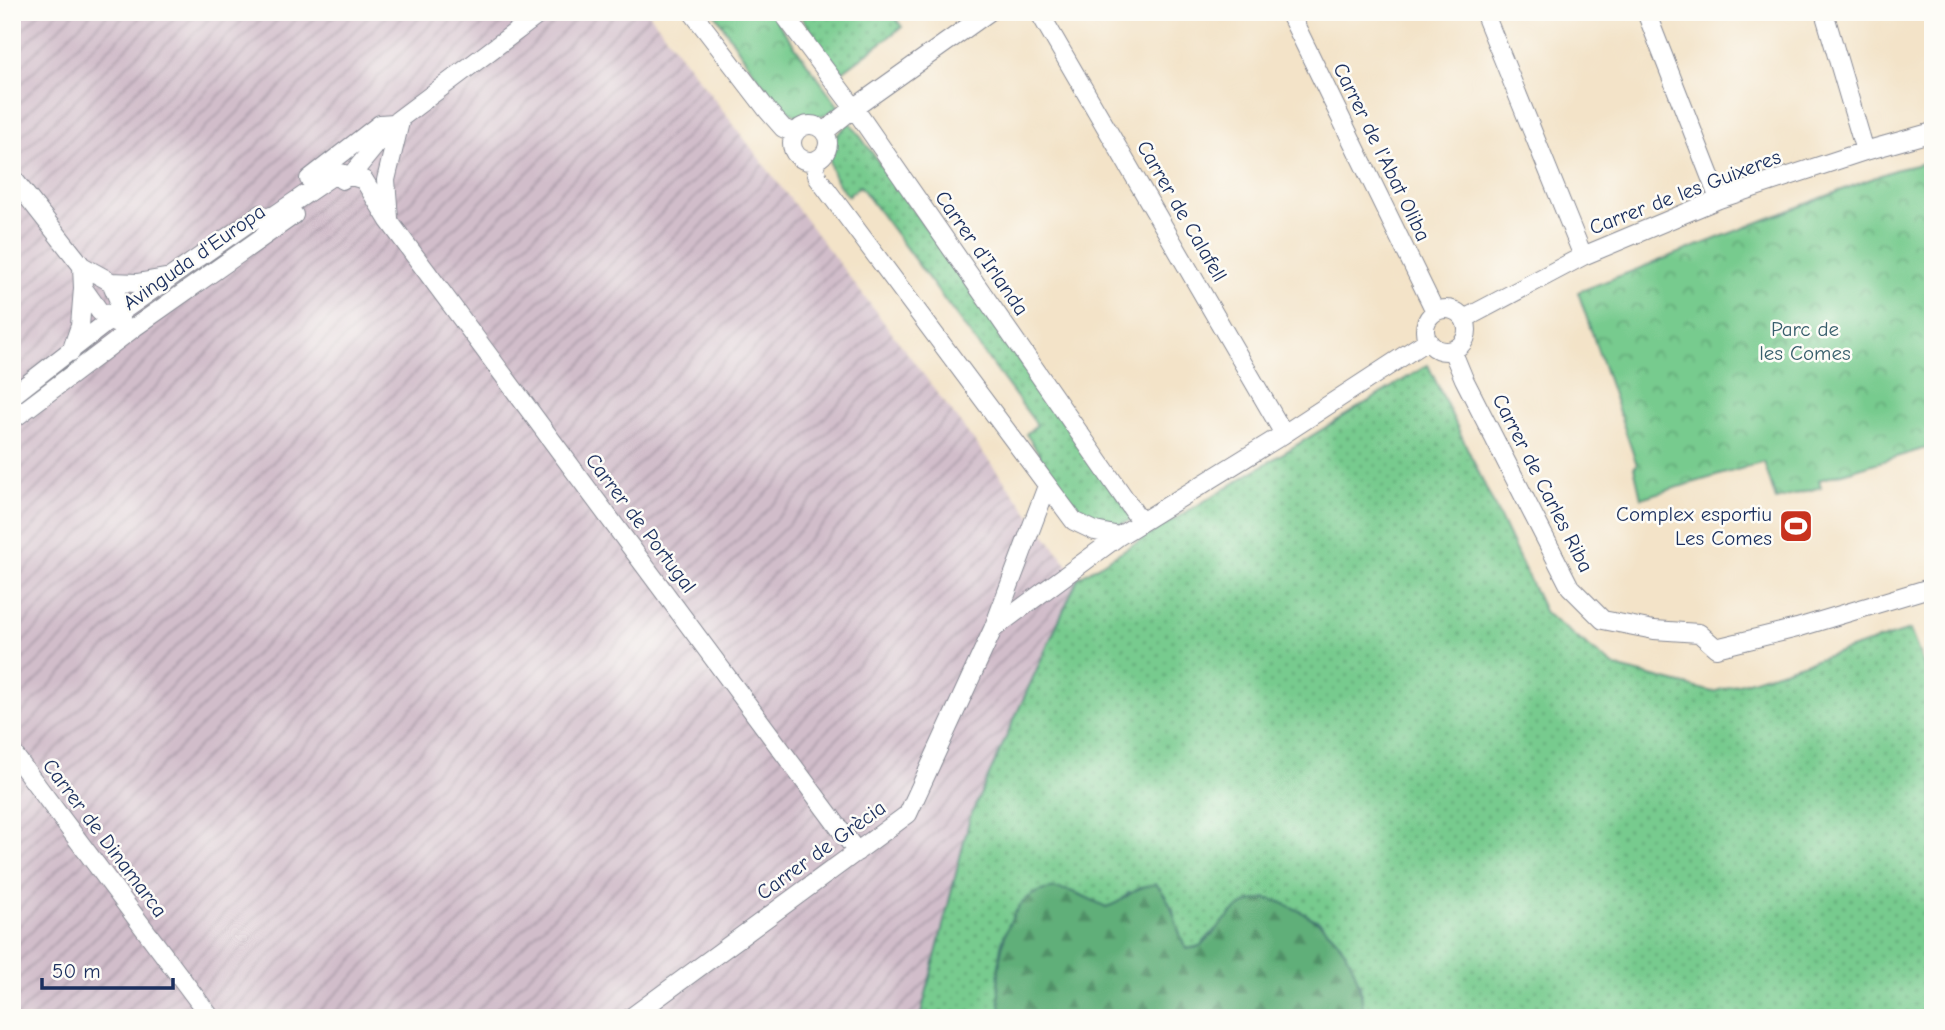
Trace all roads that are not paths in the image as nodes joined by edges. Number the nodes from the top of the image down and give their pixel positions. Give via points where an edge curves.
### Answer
1 (542, 12) edge
2 (692, 12) edge
3 (782, 12) edge
4 (989, 12) edge
5 (1039, 12) edge
6 (1289, 12) edge
7 (1484, 12) edge
8 (1646, 12) edge
9 (1824, 12) edge
10 (854, 108) junction
11 (398, 120) junction
12 (824, 132) junction
13 (1933, 132) edge
14 (793, 133) junction
15 (1864, 151) junction
16 (813, 161) junction
17 (349, 176) junction
18 (12, 177) edge
19 (1719, 199) junction
20 (251, 221) junction
21 (389, 221) junction
22 (1583, 256) junction
23 (82, 266) junction
24 (211, 273) junction
25 (172, 276) junction
26 (111, 282) junction
27 (83, 288) junction
28 (1435, 311) junction
29 (115, 316) junction
30 (1464, 319) junction
31 (1428, 340) junction
32 (1452, 350) junction
33 (71, 352) junction
34 (12, 396) edge
35 (37, 400) junction
36 (12, 420) edge
37 (1284, 434) junction
38 (1047, 486) junction
39 (1141, 522) junction
40 (1119, 536) junction
41 (1933, 587) edge
42 (993, 629) junction
43 (12, 752) edge
44 (857, 852) junction
45 (211, 1018) edge
46 (630, 1018) edge

1 - 11 street, Avinguda d'Europa
2 - 14 street via 768,111
3 - 10 street, Carrer d'Irlanda
4 - 10 street
5 - 37 street, Carrer de Calafell
6 - 28 street, Carrer de l'Abat Oliba
7 - 22 street
8 - 19 street
9 - 15 street
10 - 12 street
10 - 39 street, Carrer d'Irlanda
11 - 17 street, Avinguda d'Europa
11 - 20 street, Avinguda d'Europa via 380,124
11 - 21 street via 386,180
12 - 14 street via 811,124
12 - 16 street via 827,149
13 - 15 street, Carrer de les Guixeres
14 - 16 street via 793,151 803,160
15 - 19 street, Carrer de les Guixeres
16 - 38 street via 818,178
17 - 20 street via 338,172 275,215
17 - 21 street, Carrer de Portugal via 364,180
17 - 24 street, Avinguda d'Europa
18 - 23 street
19 - 22 street, Carrer de les Guixeres
20 - 25 street, Avinguda d'Europa
21 - 44 street, Carrer de Portugal
22 - 30 street, Carrer de les Guixeres
23 - 26 street
23 - 27 street
24 - 29 street via 188,276 129,320
24 - 35 street, Avinguda d'Europa
25 - 26 street via 137,283
25 - 29 street, Avinguda d'Europa
26 - 29 street via 119,301
27 - 29 street via 100,312
27 - 33 street via 80,326
28 - 30 street via 1452,309
28 - 31 street via 1426,323
29 - 33 street, Avinguda d'Europa
29 - 35 street via 112,332 39,387
30 - 32 street via 1466,336
31 - 32 street via 1437,349
31 - 37 street
32 - 41 street, Carrer de Carles Riba via 1570,587 1603,620 1699,633 1716,648
33 - 34 street, Avinguda d'Europa
35 - 36 street, Avinguda d'Europa
37 - 39 street
38 - 40 street via 1074,521
38 - 42 street, Carrer de Grècia
39 - 40 street
40 - 42 street, Carrer de Grècia
42 - 44 street, Carrer de Grècia via 908,814
43 - 45 street, Carrer de Dinamarca
44 - 46 street, Carrer de Grècia

